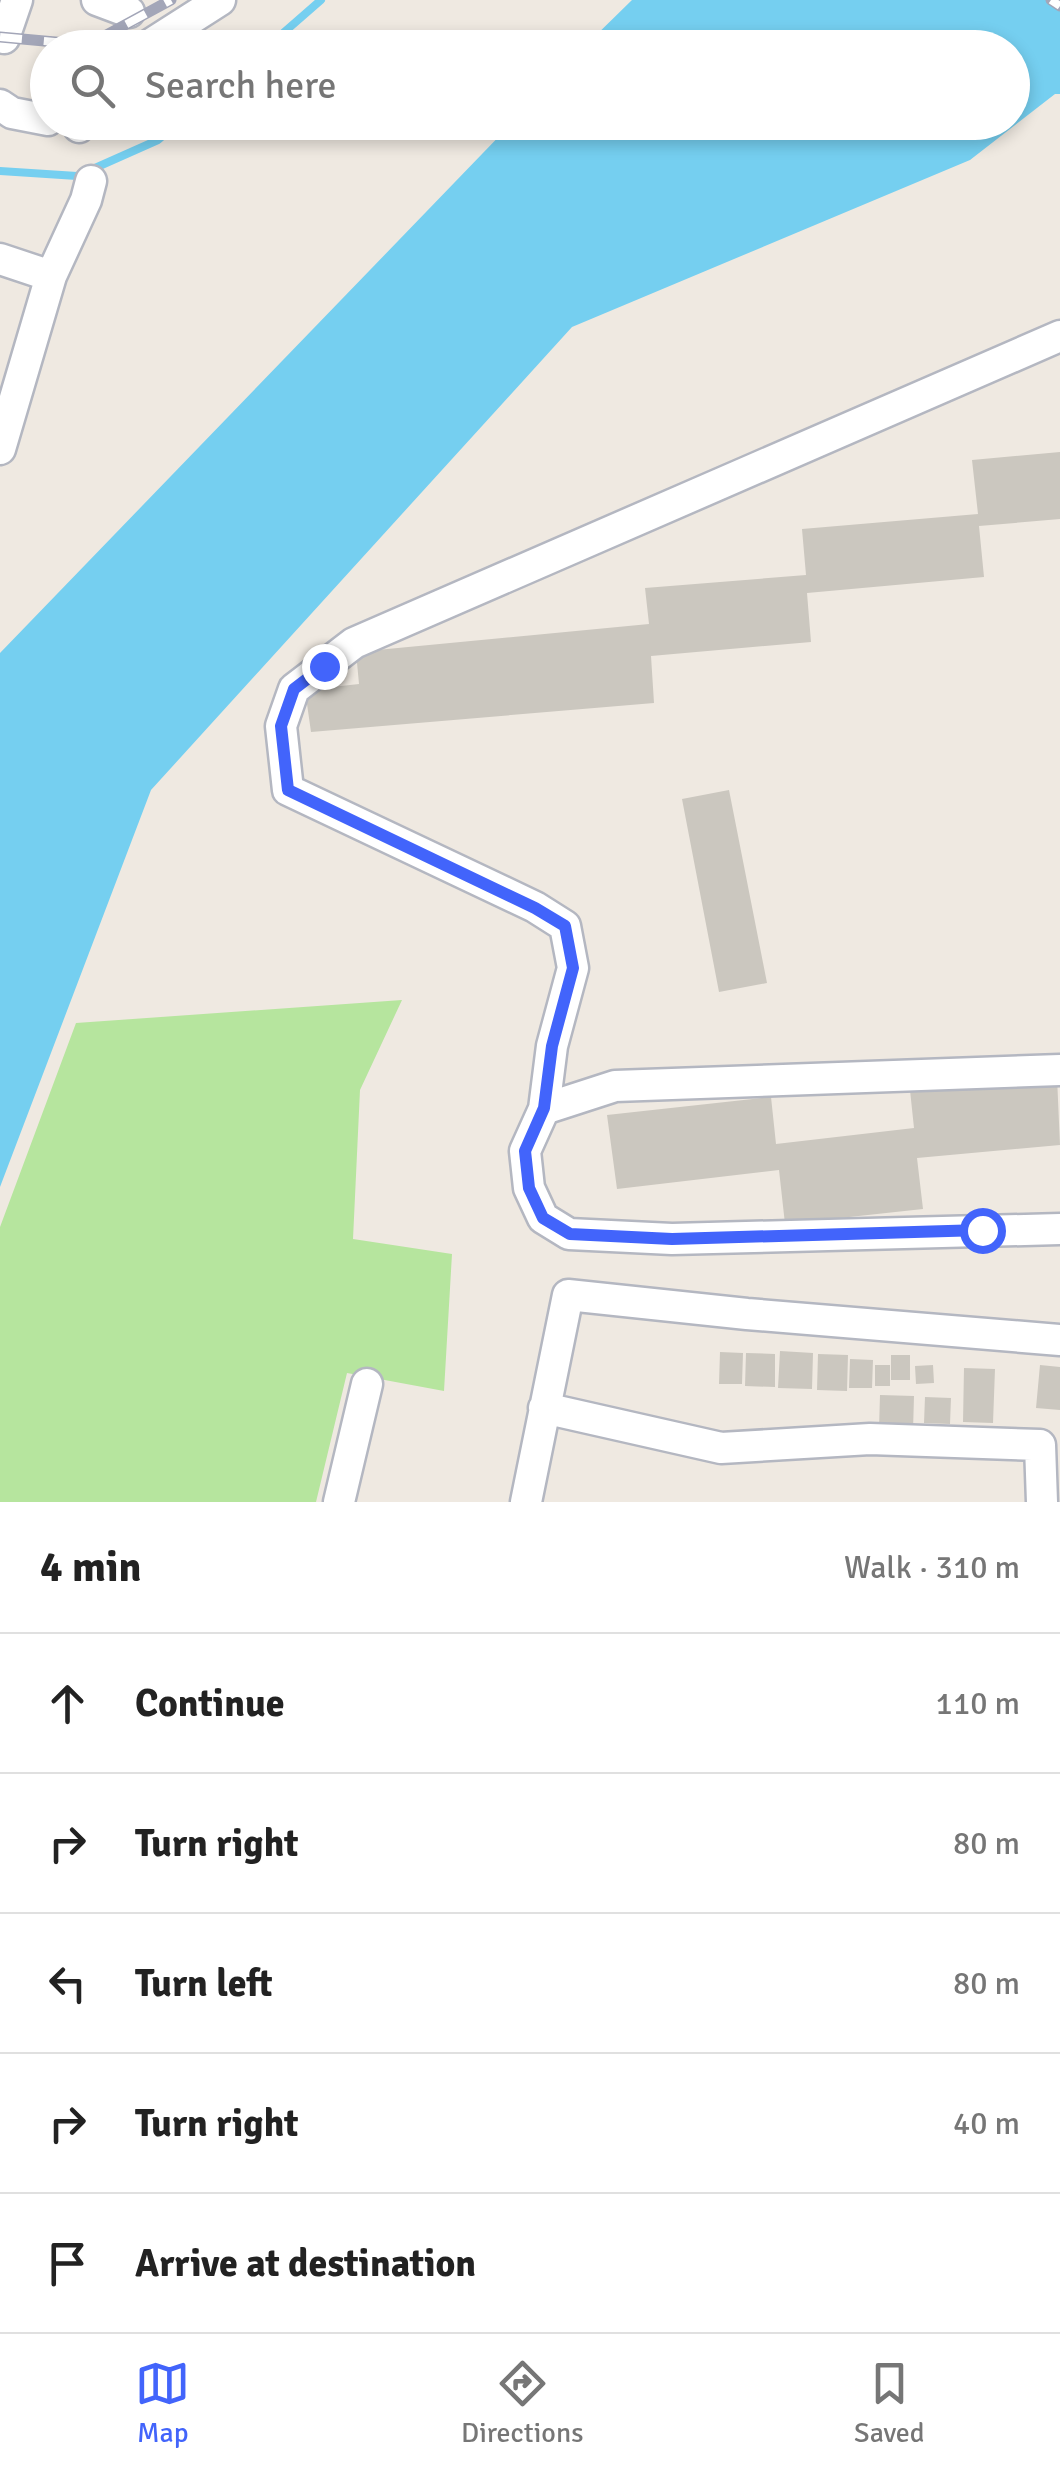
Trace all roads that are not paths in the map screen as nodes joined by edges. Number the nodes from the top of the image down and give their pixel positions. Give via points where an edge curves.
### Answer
1 (17, 0) edge
2 (97, 0) edge
3 (220, 0) edge
4 (129, 12) dead end
5 (174, 30) edge
6 (4, 38) dead end
7 (0, 105) edge
8 (30, 116) edge
9 (91, 181) dead end
10 (0, 259) edge
11 (51, 276) junction
12 (1060, 336) edge
13 (5, 410) edge
14 (0, 449) edge
15 (1060, 1070) edge
16 (544, 1108) junction
17 (1060, 1228) edge
18 (1060, 1340) edge
19 (367, 1384) dead end
20 (544, 1408) junction
21 (339, 1502) edge
22 (526, 1502) edge
23 (1042, 1502) edge

1 - 6 street
2 - 4 street
3 - 5 street
7 - 8 street
9 - 11 street
10 - 11 street
11 - 13 street
12 - 16 street via 354,643 294,689 281,726 288,790 565,926 573,968
13 - 14 street
15 - 16 street via 615,1086
16 - 17 street via 525,1151 529,1188 543,1218 570,1234 672,1239
18 - 20 street via 568,1295
19 - 21 street
20 - 22 street
20 - 23 street via 721,1448 870,1439 1040,1445

